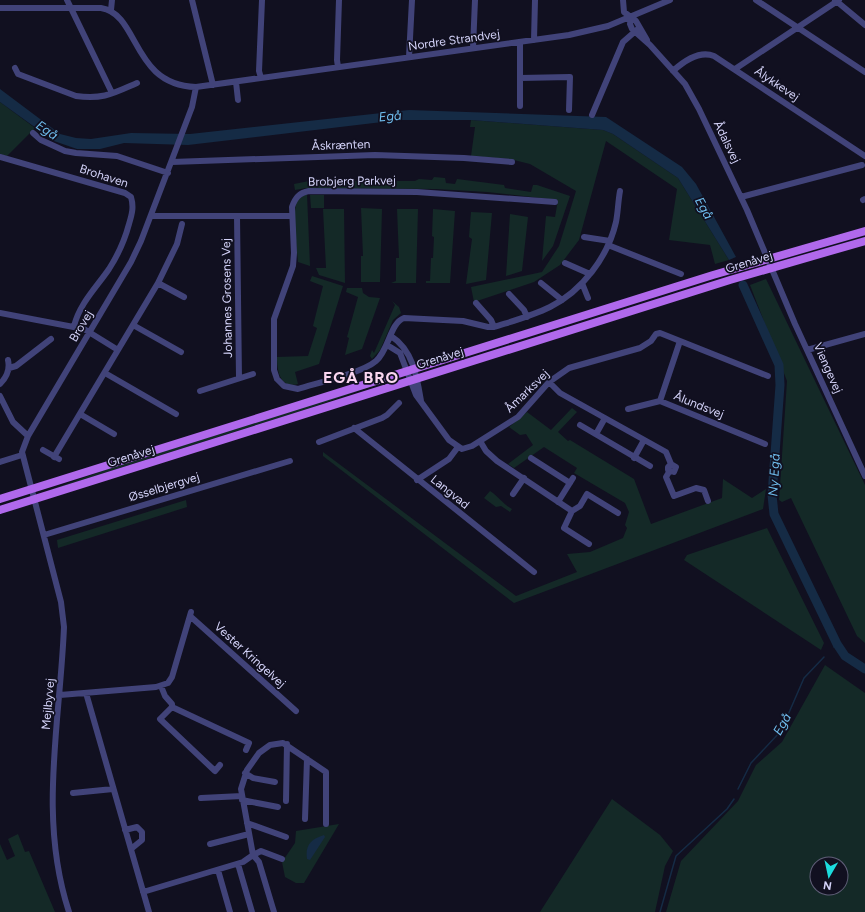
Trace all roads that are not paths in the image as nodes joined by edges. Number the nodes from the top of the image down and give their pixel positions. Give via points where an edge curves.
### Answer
1 (4, 0) edge
2 (67, 0) edge
3 (112, 0) edge
4 (192, 0) edge
5 (262, 0) edge
6 (339, 0) edge
7 (412, 0) edge
8 (475, 0) edge
9 (535, 0) edge
10 (623, 0) edge
11 (670, 0) edge
12 (756, 0) edge
13 (837, 0) edge
14 (70, 7) junction
15 (2, 8) edge
16 (111, 10) junction
17 (631, 17) junction
18 (865, 25) edge
19 (798, 27) junction
20 (637, 29) junction
21 (534, 40) junction
22 (520, 42) junction
23 (473, 48) junction
24 (409, 58) junction
25 (338, 67) junction
26 (15, 68) dead end
27 (735, 69) junction
28 (673, 71) junction
29 (865, 72) edge
30 (261, 78) junction
31 (520, 78) junction
32 (236, 82) junction
33 (137, 83) dead end
34 (213, 85) junction
35 (196, 88) junction
36 (112, 94) junction
37 (238, 100) dead end
38 (520, 106) dead end
39 (569, 110) dead end
40 (592, 115) dead end
41 (33, 133) dead end
42 (865, 156) edge
43 (0, 157) edge
44 (172, 162) junction
45 (512, 162) dead end
46 (862, 165) dead end
47 (168, 173) junction
48 (620, 191) dead end
49 (741, 197) junction
50 (555, 202) dead end
51 (151, 216) junction
52 (237, 216) junction
53 (292, 216) junction
54 (182, 224) dead end
55 (865, 231) edge
56 (584, 237) dead end
57 (865, 241) edge
58 (609, 243) junction
59 (767, 258) junction
60 (565, 263) dead end
61 (771, 268) junction
62 (590, 274) junction
63 (681, 274) dead end
64 (158, 283) junction
65 (541, 283) dead end
66 (582, 283) junction
67 (510, 294) dead end
68 (184, 297) dead end
69 (588, 298) dead end
70 (562, 300) junction
71 (476, 303) dead end
72 (0, 313) edge
73 (527, 317) junction
74 (133, 324) junction
75 (74, 326) junction
76 (494, 327) junction
77 (90, 332) junction
78 (865, 334) edge
79 (391, 336) junction
80 (51, 339) dead end
81 (680, 341) junction
82 (387, 345) junction
83 (118, 350) junction
84 (808, 350) junction
85 (181, 352) dead end
86 (8, 360) dead end
87 (9, 368) junction
88 (410, 370) junction
89 (105, 373) junction
90 (253, 374) dead end
91 (768, 376) dead end
92 (239, 378) junction
93 (413, 380) junction
94 (549, 382) junction
95 (0, 384) edge
96 (200, 391) dead end
97 (0, 396) edge
98 (660, 401) junction
99 (399, 403) dead end
100 (628, 408) dead end
101 (80, 414) junction
102 (176, 414) dead end
103 (605, 418) junction
104 (580, 425) dead end
105 (354, 428) junction
106 (114, 434) dead end
107 (596, 434) junction
108 (28, 436) junction
109 (644, 440) junction
110 (480, 441) junction
111 (319, 442) dead end
112 (765, 444) dead end
113 (458, 447) junction
114 (43, 450) dead end
115 (22, 455) junction
116 (531, 458) dead end
117 (634, 458) junction
118 (290, 460) dead end
119 (0, 462) edge
120 (650, 466) dead end
121 (865, 476) edge
122 (524, 478) junction
123 (417, 480) junction
124 (31, 488) junction
125 (513, 494) dead end
126 (0, 499) edge
127 (34, 499) junction
128 (708, 501) dead end
129 (558, 502) junction
130 (0, 510) edge
131 (572, 511) junction
132 (618, 513) dead end
133 (44, 535) junction
134 (589, 544) dead end
135 (534, 572) dead end
136 (161, 686) junction
137 (86, 693) junction
138 (60, 695) junction
139 (172, 707) junction
140 (296, 711) dead end
141 (287, 744) junction
142 (246, 750) dead end
143 (307, 758) junction
144 (220, 765) dead end
145 (245, 773) junction
146 (275, 782) dead end
147 (113, 789) junction
148 (73, 793) dead end
149 (201, 798) dead end
150 (242, 798) junction
151 (286, 801) dead end
152 (278, 807) dead end
153 (305, 820) dead end
154 (246, 823) junction
155 (326, 824) dead end
156 (125, 830) junction
157 (249, 834) junction
158 (286, 837) dead end
159 (210, 844) dead end
160 (131, 849) junction
161 (253, 855) junction
162 (282, 859) dead end
163 (238, 864) junction
164 (218, 870) junction
165 (143, 892) junction
166 (69, 912) edge
167 (149, 912) edge
168 (230, 912) edge
169 (252, 912) edge
170 (274, 912) edge

1 - 15 street
2 - 14 street
3 - 16 street
4 - 34 street
5 - 30 street via 259,71
6 - 25 street
7 - 24 street
8 - 23 street
9 - 21 street
10 - 17 street via 624,12
11 - 17 street, Nordre Strandvej
12 - 19 street
13 - 18 street
13 - 19 street
14 - 15 street
14 - 16 street
14 - 36 street
16 - 35 street, Nordre Strandvej via 122,19 139,53 155,72 175,84
17 - 20 street via 630,24
17 - 21 street, Nordre Strandvej via 595,29
19 - 27 street
19 - 29 street
20 - 28 street, Ådalsvej
20 - 40 street via 623,42
21 - 22 street, Nordre Strandvej
22 - 23 street, Nordre Strandvej
22 - 31 street
23 - 24 street, Nordre Strandvej
24 - 25 street, Nordre Strandvej
25 - 30 street, Nordre Strandvej
26 - 36 street via 18,74 76,96 104,97
27 - 28 street, Ålykkevej via 704,53
27 - 42 street, Ålykkevej
28 - 49 street, Ådalsvej via 694,99
30 - 32 street, Nordre Strandvej
31 - 38 street
31 - 39 street via 570,77
32 - 34 street, Nordre Strandvej
32 - 37 street
33 - 36 street
34 - 35 street, Nordre Strandvej
35 - 44 street, Brovej via 192,107
41 - 47 street via 41,140 65,151 118,156
43 - 75 street, Brohaven via 125,193 131,197 133,211 123,241 109,269 85,300
44 - 45 street, Åskrænten via 375,155
44 - 47 street, Brovej
46 - 49 street
47 - 51 street, Brovej
48 - 58 street, Brobjerg Parkvej via 616,221
49 - 59 street, Ådalsvej
50 - 53 street, Brobjerg Parkvej via 435,193 309,191 297,197
51 - 52 street
51 - 77 street, Brovej via 131,262
52 - 53 street
52 - 92 street, Johannes Grosens Vej
53 - 82 street, Brobjerg Parkvej via 292,266 274,319 274,370 277,379 284,386 298,389 370,366 382,355
54 - 64 street via 177,244
55 - 59 main road, Grenåvej
56 - 58 street
57 - 61 main road, Grenåvej
58 - 62 street, Brobjerg Parkvej
58 - 63 street
59 - 61 street, Viengevej
59 - 88 main road, Grenåvej
60 - 62 street
61 - 84 street, Viengevej
61 - 93 main road, Grenåvej
62 - 66 street, Brobjerg Parkvej
64 - 68 street
64 - 74 street
65 - 70 street
66 - 69 street
66 - 70 street, Brobjerg Parkvej
67 - 73 street
70 - 73 street, Brobjerg Parkvej
71 - 76 street via 492,320
72 - 75 street
73 - 76 street, Brobjerg Parkvej
74 - 83 street
74 - 85 street
75 - 77 street
76 - 79 street, Brobjerg Parkvej via 488,328 463,321 404,318 396,322
77 - 83 street
77 - 108 street, Brovej
78 - 84 street
79 - 82 street, Brobjerg Parkvej
79 - 88 street via 407,350
80 - 87 street via 16,366
81 - 91 street
81 - 94 street, Åmarksvej via 660,333 656,334 640,348 568,368
81 - 98 street, Ålundsvej
82 - 88 street via 400,352
83 - 89 street
84 - 121 street, Viengevej
86 - 87 street
87 - 95 street
88 - 93 street
88 - 124 main road, Grenåvej
89 - 101 street
89 - 102 street
90 - 92 street
92 - 96 street
93 - 113 street via 421,401 433,420
93 - 127 main road, Grenåvej
94 - 103 street via 560,393
94 - 110 street, Åmarksvej via 518,417
97 - 108 street via 13,422
98 - 100 street
98 - 112 street, Ålundsvej
99 - 105 street via 388,415
101 - 106 street
101 - 114 street via 57,458
103 - 107 street
103 - 109 street
104 - 107 street
105 - 111 street
105 - 123 street, Langvad
107 - 117 street
108 - 115 street, Brovej via 23,445
109 - 117 street
109 - 128 street via 666,452 671,464 666,477 674,496 696,488 704,490
110 - 113 street, Åmarksvej via 466,449
110 - 122 street via 491,456
113 - 123 street via 449,459
115 - 119 street
115 - 124 street
116 - 129 street via 571,480
117 - 120 street
118 - 133 street, Øsselbjergvej
122 - 125 street
122 - 129 street
123 - 135 street, Langvad
124 - 126 main road, Grenåvej
124 - 127 street, Mejlbyvej
127 - 130 main road, Grenåvej
127 - 133 street, Mejlbyvej
129 - 131 street
131 - 132 street via 580,506 588,494
131 - 134 street via 564,528
133 - 138 street, Mejlbyvej via 61,602 64,627
136 - 137 street
136 - 139 street
136 - 140 street, Vester Kringelvej via 172,678 190,614
137 - 138 street
137 - 147 street
138 - 166 street, Mejlbyvej via 52,799 53,835 58,872
139 - 142 street via 249,743
139 - 144 street via 160,718 215,771
141 - 143 street
141 - 145 street via 278,742 270,745 259,753
141 - 151 street
143 - 153 street
143 - 155 street via 326,772
145 - 146 street via 253,778
145 - 150 street
147 - 148 street
147 - 156 street
149 - 150 street
150 - 152 street
150 - 154 street
154 - 157 street
154 - 158 street
156 - 160 street
156 - 160 street via 138,826 142,832 142,840
157 - 159 street
157 - 161 street
160 - 165 street
161 - 162 street via 261,851
161 - 163 street
161 - 170 street via 259,862
163 - 164 street
163 - 169 street
164 - 165 street
164 - 168 street
165 - 167 street

